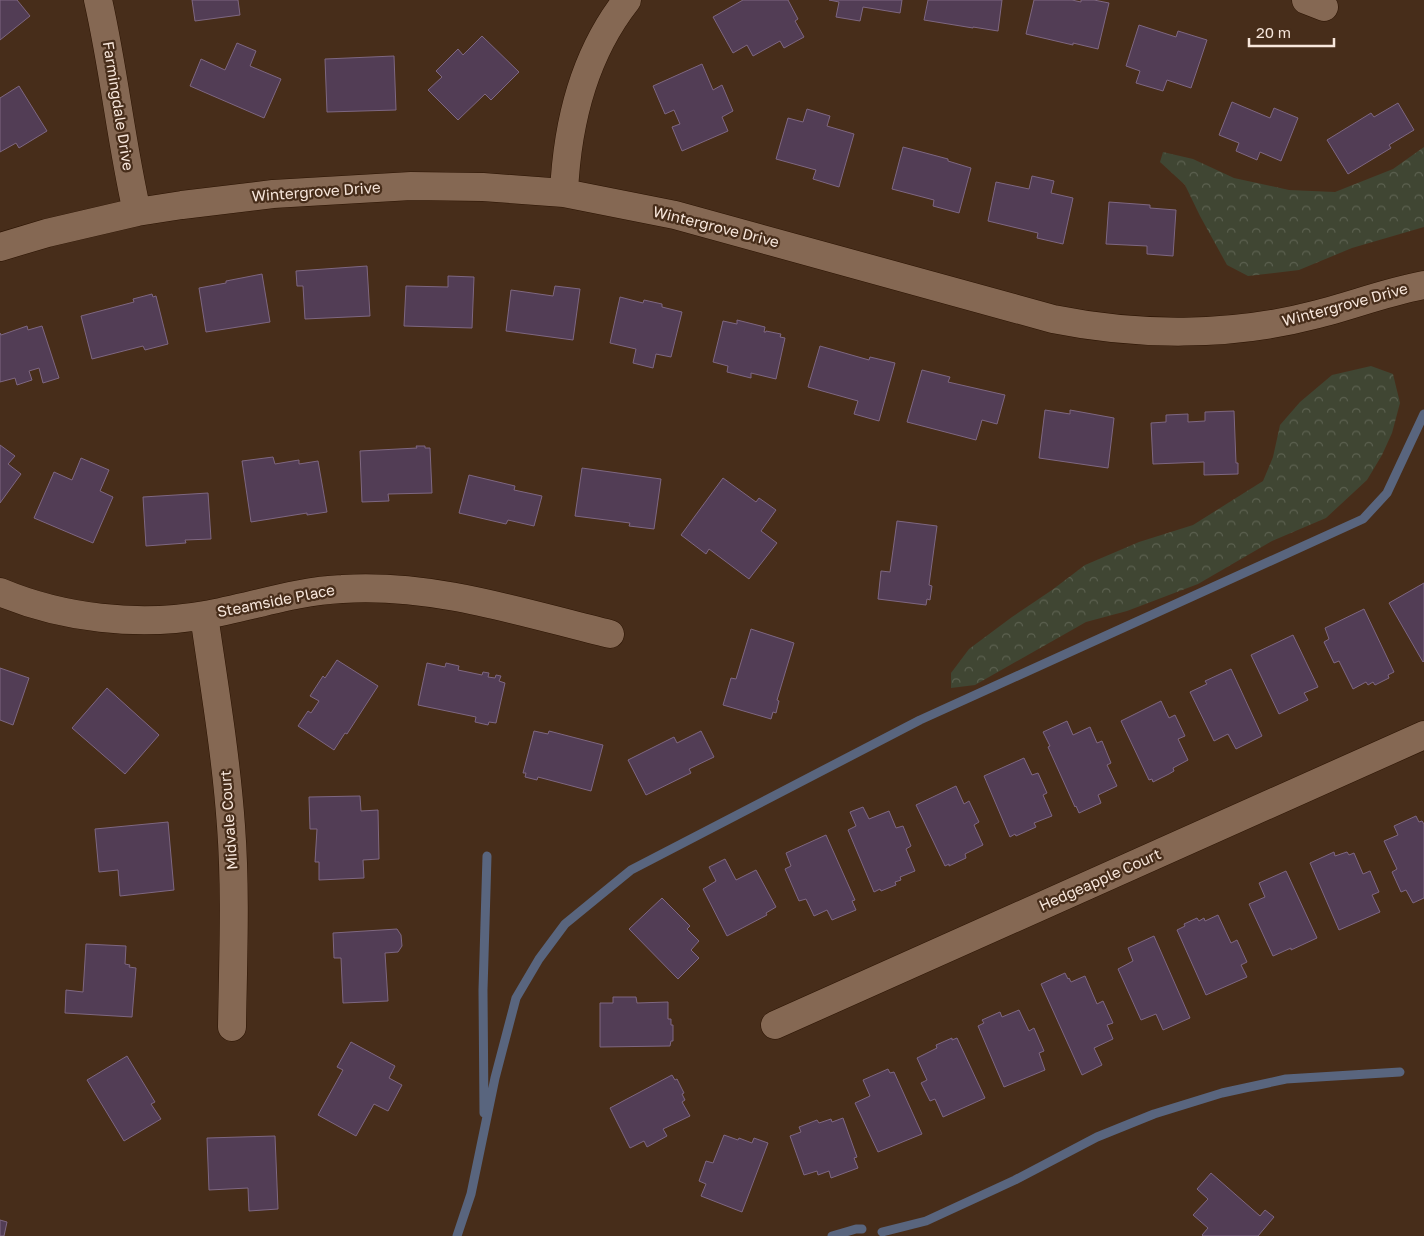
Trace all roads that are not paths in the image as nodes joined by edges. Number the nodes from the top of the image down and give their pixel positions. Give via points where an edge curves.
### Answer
1 (98, 0) edge
2 (627, 0) edge
3 (564, 193) junction
4 (137, 212) junction
5 (0, 247) edge
6 (1424, 284) edge
7 (0, 592) edge
8 (204, 615) junction
9 (610, 634) dead end
10 (1424, 735) edge
11 (775, 1025) dead end
12 (232, 1027) dead end

1 - 4 street, Farmingdale Drive
2 - 3 street via 595,51 578,95 566,160
3 - 4 street, Wintergrove Drive via 411,186 273,194
3 - 6 street, Wintergrove Drive via 675,215 1053,320 1127,330 1198,331 1258,326 1313,316
4 - 5 street, Wintergrove Drive
7 - 8 street, Steamside Place via 84,616 156,620
8 - 9 street, Steamside Place via 293,595 389,588 461,598
8 - 12 street, Midvale Court via 231,826 234,923
10 - 11 street, Hedgeapple Court

